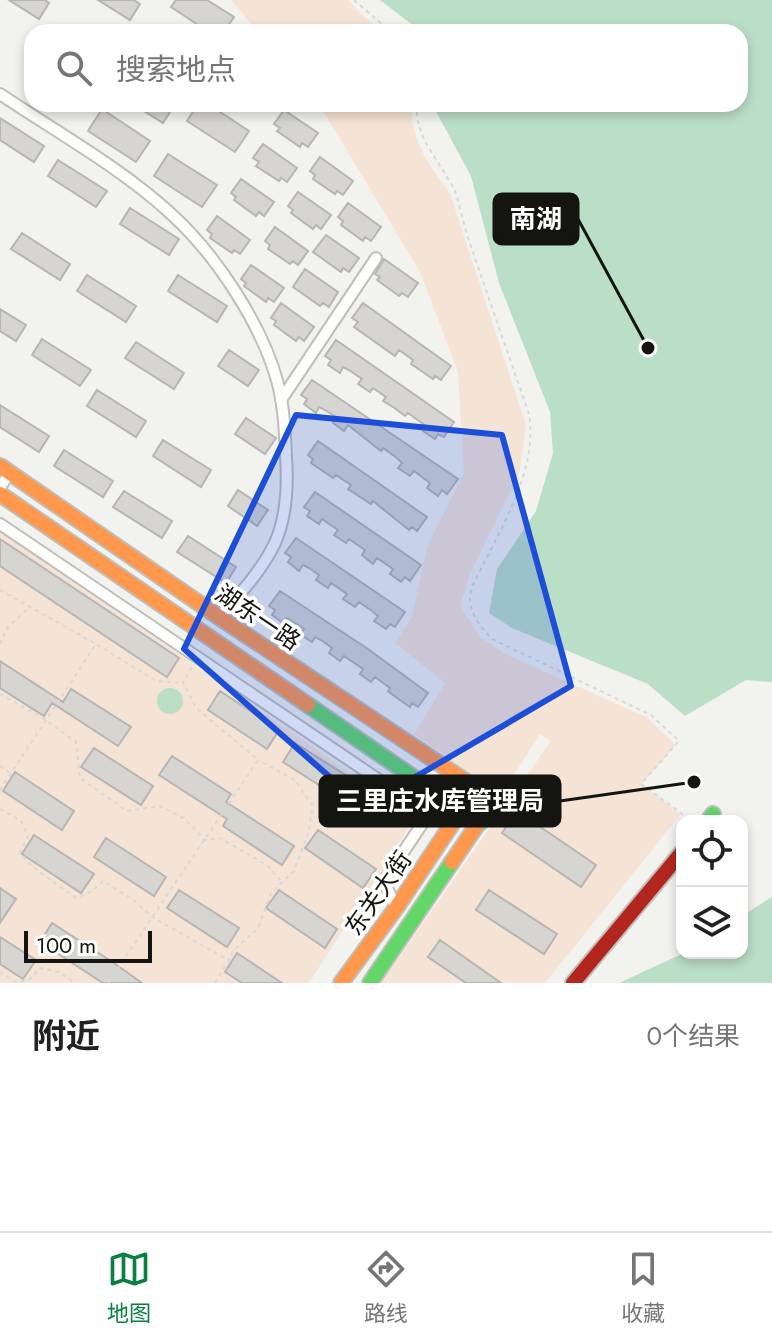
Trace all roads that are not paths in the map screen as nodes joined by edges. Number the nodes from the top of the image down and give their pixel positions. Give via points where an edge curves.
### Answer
1 (0, 94) edge
2 (24, 110) edge
3 (27, 112) edge
4 (376, 258) dead end
5 (281, 400) junction
6 (5, 469) edge
7 (0, 487) edge
8 (0, 494) edge
9 (0, 524) edge
10 (219, 617) junction
11 (476, 788) junction
12 (494, 800) joint
13 (460, 811) junction
14 (480, 823) junction
15 (676, 859) edge
16 (396, 908) junction
17 (341, 983) edge
18 (370, 983) edge
19 (573, 983) edge

1 - 2 street
3 - 5 street via 140,188 185,227 221,272 255,329
4 - 5 street
5 - 10 street via 288,487 275,543 257,575
6 - 7 street
6 - 10 main road, 湖东一路
8 - 13 main road, 湖东一路
9 - 16 street via 419,807 424,821 384,881
10 - 11 main road, 湖东一路
11 - 12 main road, 湖东一路
11 - 13 main road, 东关大街
12 - 14 main road, 东关大街
13 - 14 main road, 湖东一路
13 - 16 main road, 东关大街
14 - 18 main road, 东关大街
15 - 19 main road
16 - 17 main road, 东关大街

